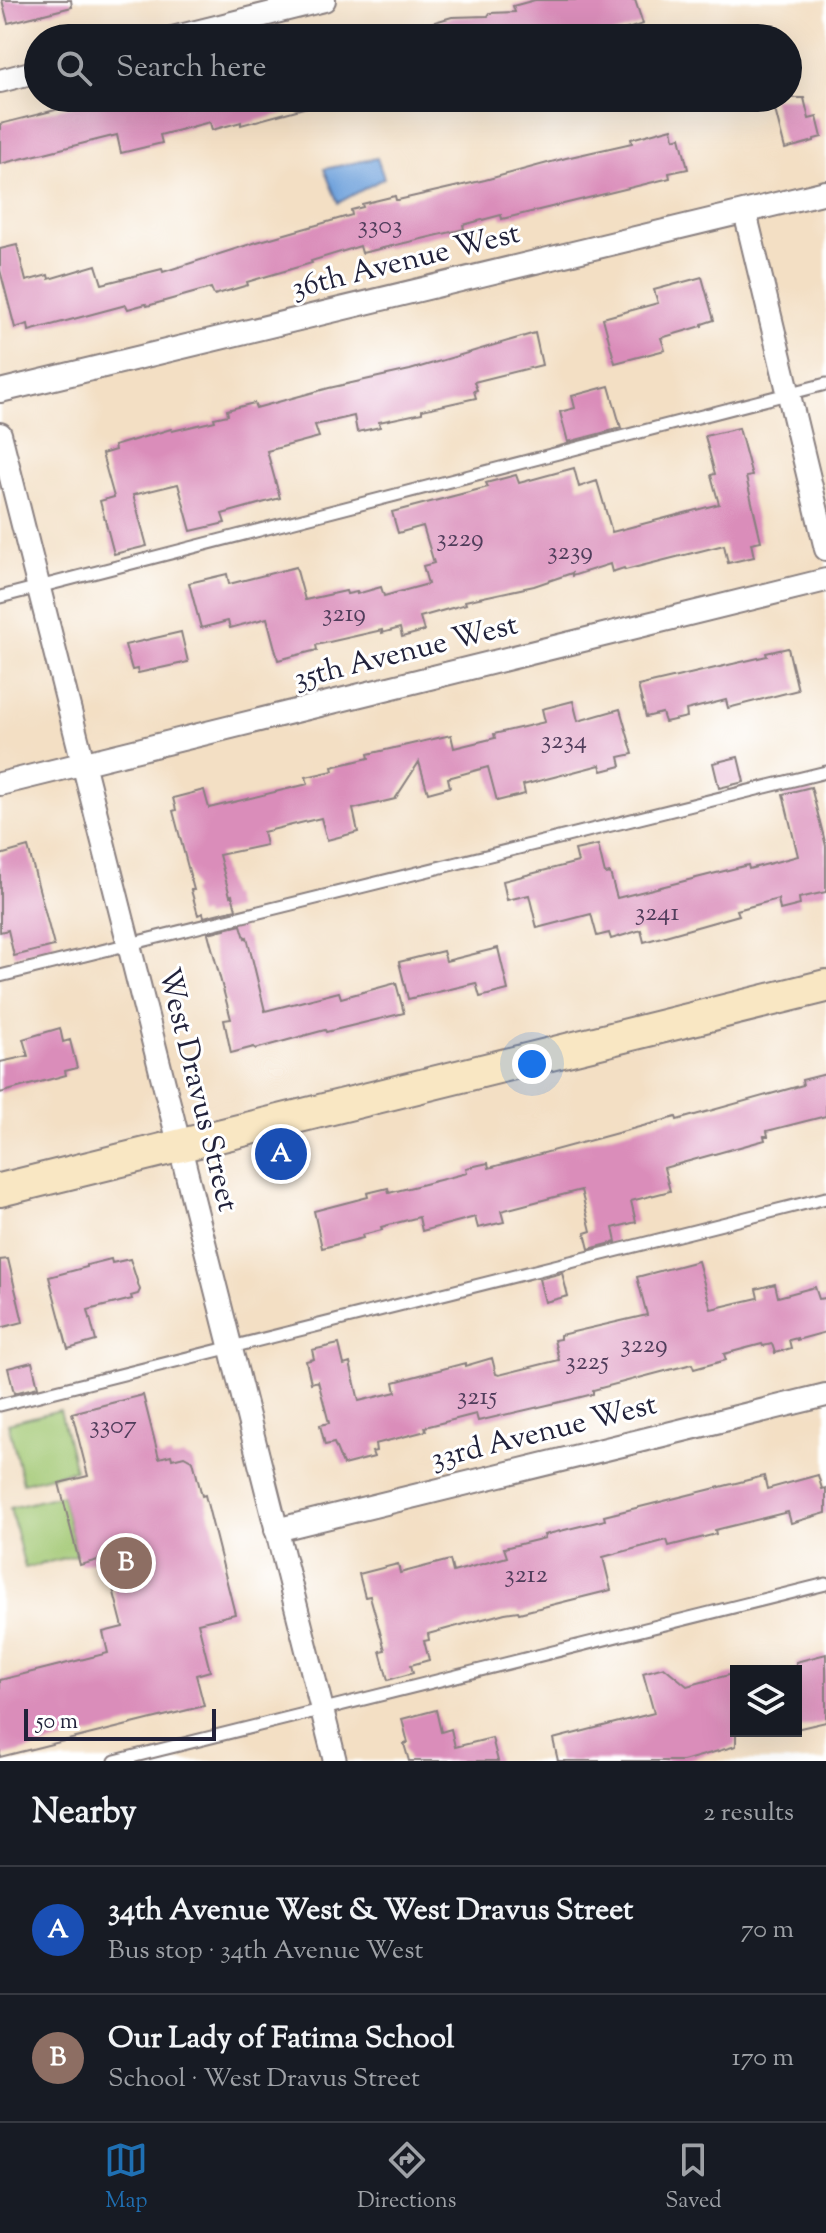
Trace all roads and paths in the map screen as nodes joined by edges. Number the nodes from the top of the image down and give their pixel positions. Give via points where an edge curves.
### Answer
1 (324, 0) edge
2 (273, 6) edge
3 (216, 24) edge
4 (24, 75) edge
5 (0, 81) edge
6 (826, 192) edge
7 (745, 212) junction
8 (826, 384) edge
9 (0, 391) edge
10 (787, 393) junction
11 (0, 434) edge
12 (826, 549) edge
13 (826, 580) edge
14 (38, 588) junction
15 (0, 597) edge
16 (84, 763) junction
17 (826, 772) edge
18 (0, 784) edge
19 (129, 944) junction
20 (0, 976) edge
21 (826, 986) edge
22 (180, 1146) junction
23 (0, 1190) edge
24 (826, 1198) edge
25 (231, 1348) junction
26 (826, 1395) edge
27 (0, 1405) edge
28 (276, 1530) junction
29 (826, 1584) edge
30 (321, 1710) junction
31 (115, 1761) edge
32 (335, 1761) edge

1 - 2 street
2 - 3 street
4 - 5 street
6 - 7 street, 36th Avenue West
7 - 9 street, 36th Avenue West
7 - 10 street
8 - 10 lane
10 - 12 street
10 - 14 lane
11 - 14 street, West Dravus Street
13 - 16 street, 35th Avenue West
14 - 15 lane
14 - 16 street, West Dravus Street
16 - 18 street, 35th Avenue West
16 - 19 street, West Dravus Street
17 - 19 lane
19 - 20 lane
19 - 22 street, West Dravus Street
21 - 22 street
22 - 23 street
22 - 25 street, West Dravus Street
24 - 25 lane
25 - 27 lane
25 - 28 street, West Dravus Street
26 - 28 street, 33rd Avenue West
28 - 30 street, West Dravus Street
29 - 30 lane
30 - 31 lane
30 - 32 street, West Dravus Street

